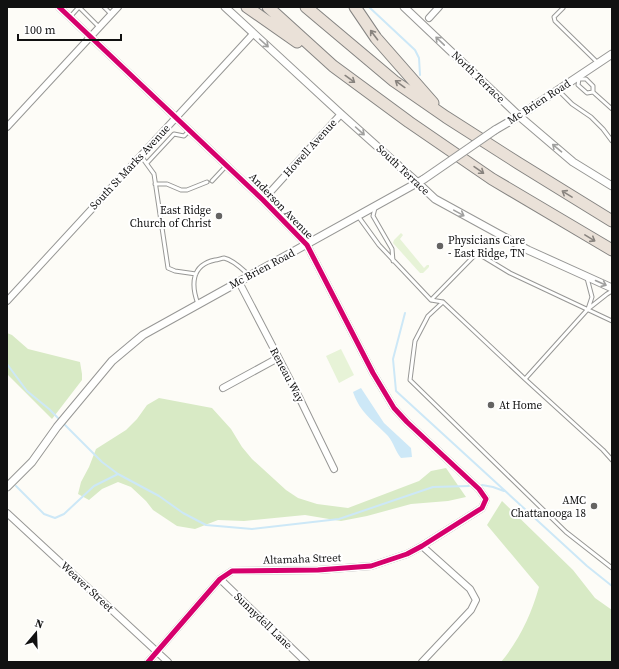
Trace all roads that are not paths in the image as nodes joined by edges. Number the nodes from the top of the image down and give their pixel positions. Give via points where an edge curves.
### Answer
1 (59, 7) edge
2 (79, 7) edge
3 (104, 7) edge
4 (118, 7) edge
5 (225, 7) edge
6 (247, 7) edge
7 (268, 7) edge
8 (306, 7) edge
9 (355, 7) edge
10 (404, 7) edge
11 (439, 7) edge
12 (563, 8) edge
13 (111, 15) junction
14 (70, 17) junction
15 (429, 18) dead end
16 (100, 27) junction
17 (253, 34) junction
18 (90, 37) junction
19 (612, 54) edge
20 (598, 63) junction
21 (333, 66) junction
22 (579, 78) junction
23 (558, 90) junction
24 (593, 92) junction
25 (612, 109) edge
26 (341, 114) junction
27 (519, 116) junction
28 (176, 117) junction
29 (446, 117) junction
30 (7, 127) edge
31 (190, 130) junction
32 (612, 141) edge
33 (141, 155) junction
34 (147, 162) junction
35 (227, 165) junction
36 (212, 181) dead end
37 (421, 181) junction
38 (207, 182) dead end
39 (155, 184) junction
40 (612, 186) edge
41 (263, 200) junction
42 (375, 206) junction
43 (358, 216) junction
44 (612, 221) edge
45 (307, 245) junction
46 (612, 250) edge
47 (393, 261) junction
48 (196, 274) junction
49 (250, 276) junction
50 (586, 276) junction
51 (239, 282) junction
52 (612, 288) edge
53 (612, 291) edge
54 (431, 300) junction
55 (7, 301) edge
56 (443, 302) junction
57 (198, 304) junction
58 (588, 309) junction
59 (612, 321) edge
60 (278, 358) junction
61 (525, 379) junction
62 (223, 388) dead end
63 (612, 460) edge
64 (334, 469) dead end
65 (7, 486) edge
66 (482, 508) joint
67 (7, 513) edge
68 (422, 546) junction
69 (612, 568) edge
70 (220, 579) junction
71 (156, 652) junction
72 (148, 662) edge
73 (168, 662) edge
74 (306, 662) edge
75 (422, 662) edge

1 - 14 street, Anderson Avenue
2 - 14 lane
2 - 16 lane
3 - 13 lane
4 - 13 street
5 - 17 street, South Terrace
6 - 21 highway
7 - 21 highway
29 -> 8 highway via 394,81
29 -> 9 highway via 376,38
27 -> 10 street, North Terrace
11 - 15 street
12 - 20 lane via 554,17 555,21
13 - 16 street
14 - 18 street, Anderson Avenue
16 - 18 street
17 -> 26 street, South Terrace
17 - 28 street, South St Marks Avenue
18 - 28 street, Anderson Avenue
18 - 30 street
19 - 20 street, Mc Brien Road
20 - 22 street, Mc Brien Road
21 -> 46 highway via 492,179
22 - 23 street, Mc Brien Road
22 - 24 lane via 586,79 593,86
22 - 24 lane via 578,84 587,93
23 - 27 street, Mc Brien Road
23 - 32 lane via 591,117
24 - 25 lane
26 -> 37 street, South Terrace
26 - 41 street, Howell Avenue
27 - 37 street, Mc Brien Road, bridge via 494,130
40 -> 27 street, North Terrace via 573,162
28 - 31 street, Anderson Avenue
28 - 33 street, South St Marks Avenue
44 -> 29 highway
31 - 34 lane via 184,136 174,134
31 - 35 street, Anderson Avenue
33 - 34 lane
33 - 55 street, South St Marks Avenue
34 - 39 lane via 154,174
35 - 36 lane
35 - 41 street, Anderson Avenue
37 - 42 street, Mc Brien Road
37 -> 50 street, South Terrace via 435,200 528,250
38 - 39 lane via 187,190 167,184
39 - 48 lane via 168,268
41 - 45 street, Anderson Avenue
42 - 43 street, Mc Brien Road
42 - 47 lane via 373,216 392,249
43 - 45 street, Mc Brien Road
43 - 47 lane
45 - 49 street, Mc Brien Road
45 - 66 street, Anderson Avenue via 373,373 394,408 479,489 486,499
47 - 54 lane
48 - 49 lane via 207,262 224,258 234,262
48 - 57 lane via 193,290
49 - 51 street, Mc Brien Road
50 -> 52 street, South Terrace
50 - 58 lane via 592,297
51 - 57 street, Mc Brien Road
51 - 60 street, Reneau Way
53 - 58 lane
54 - 56 lane
54 - 58 lane via 477,253 510,273
56 - 61 lane
56 - 69 lane via 428,316 415,341 410,380 566,532
57 - 65 street, Mc Brien Road via 143,335 112,361 57,427 32,462
58 - 59 lane
58 - 61 lane
60 - 62 street
60 - 64 street, Reneau Way
61 - 63 lane
66 - 68 street, Altamaha Street
67 - 71 street, Weaver Street
68 - 70 street, Altamaha Street via 371,566 318,570 232,571
68 - 75 street via 470,589 476,600 471,610
70 - 71 street, Altamaha Street
70 - 74 street, Sunnydell Lane
71 - 72 street, Altamaha Street
71 - 73 street, Weaver Street

